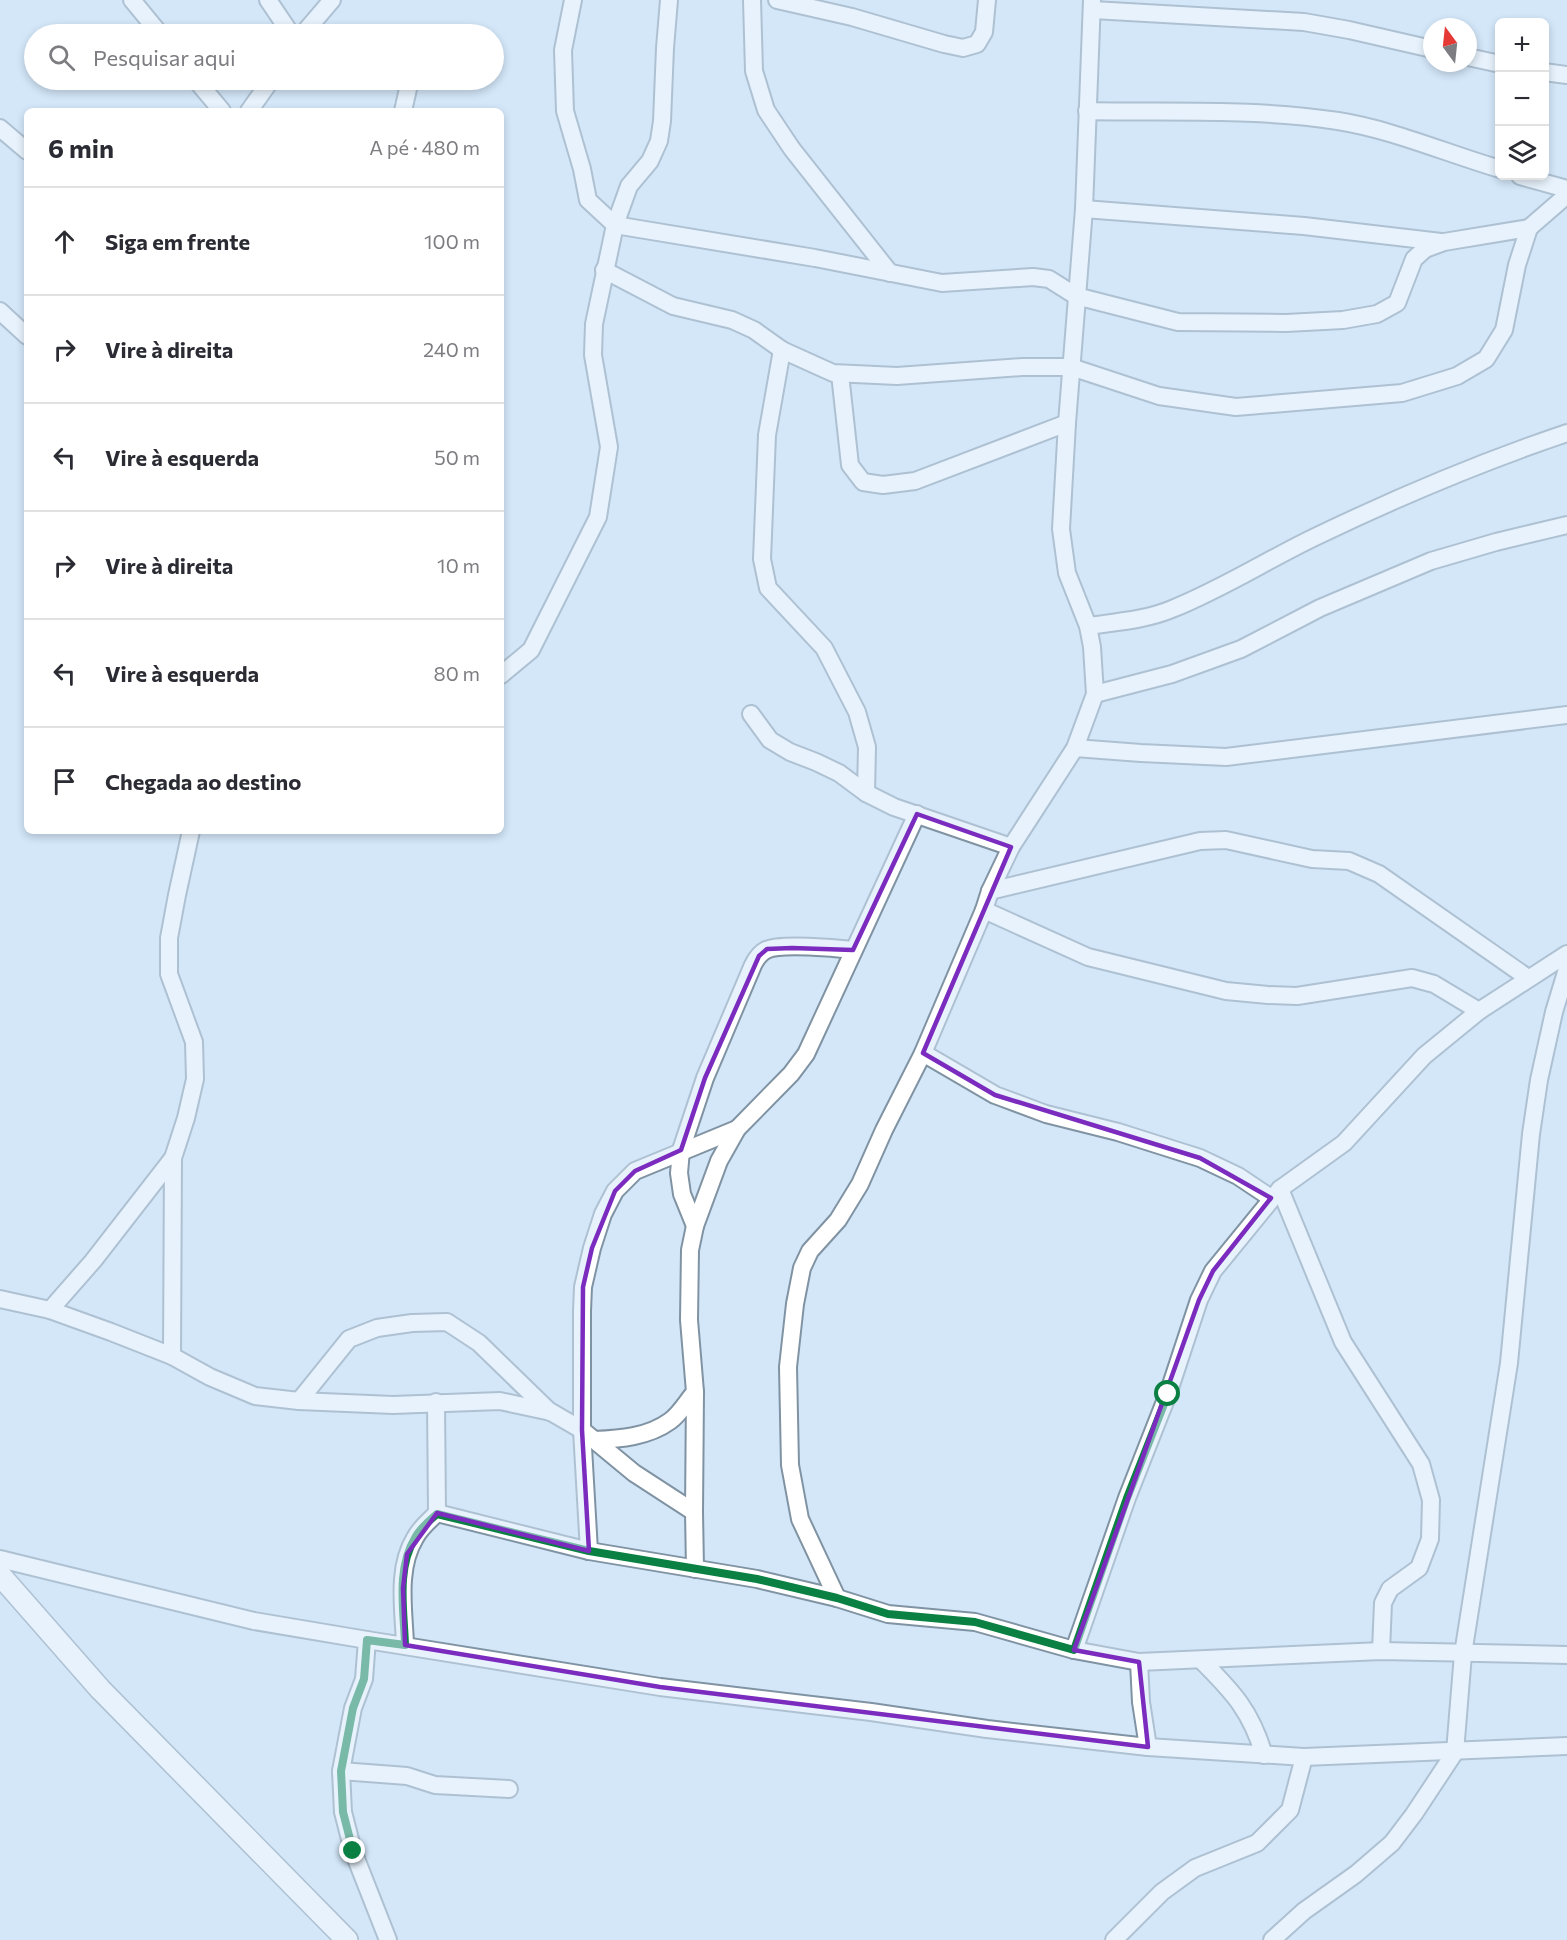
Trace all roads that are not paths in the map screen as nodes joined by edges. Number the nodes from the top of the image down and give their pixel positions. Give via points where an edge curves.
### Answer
1 (132, 0) edge
2 (268, 0) edge
3 (332, 0) edge
4 (573, 0) edge
5 (669, 0) edge
6 (752, 0) edge
7 (777, 0) edge
8 (987, 0) edge
9 (1092, 5) edge
10 (152, 24) edge
11 (284, 24) edge
12 (312, 24) edge
13 (1423, 47) edge
14 (1477, 59) edge
15 (1495, 63) edge
16 (1549, 73) edge
17 (1567, 75) edge
18 (204, 90) edge
19 (264, 90) edge
20 (408, 90) edge
21 (219, 108) edge
22 (251, 108) edge
23 (404, 108) edge
24 (1087, 111) junction
25 (0, 128) edge
26 (24, 148) edge
27 (1495, 167) edge
28 (1534, 180) edge
29 (1567, 189) edge
30 (1567, 195) edge
31 (1084, 209) junction
32 (615, 225) junction
33 (1529, 228) junction
34 (1444, 242) junction
35 (604, 270) junction
36 (890, 273) junction
37 (1076, 296) junction
38 (0, 311) edge
39 (24, 333) edge
40 (782, 350) junction
41 (1071, 367) junction
42 (840, 374) junction
43 (1067, 423) junction
44 (1567, 433) edge
45 (1567, 525) edge
46 (1088, 626) junction
47 (504, 672) edge
48 (1095, 694) junction
49 (751, 714) dead end
50 (1567, 715) edge
51 (1076, 748) junction
52 (866, 793) junction
53 (917, 814) junction
54 (190, 834) edge
55 (1011, 848) junction
56 (990, 891) junction
57 (984, 910) junction
58 (853, 950) junction
59 (1567, 954) edge
60 (1567, 969) edge
61 (1528, 978) junction
62 (1479, 1011) junction
63 (923, 1053) junction
64 (737, 1129) junction
65 (681, 1150) junction
66 (173, 1158) junction
67 (1276, 1194) junction
68 (695, 1226) junction
69 (0, 1299) edge
70 (50, 1310) junction
71 (172, 1356) junction
72 (695, 1392) junction
73 (299, 1401) junction
74 (436, 1402) junction
75 (551, 1412) junction
76 (588, 1435) junction
77 (694, 1512) junction
78 (437, 1514) junction
79 (589, 1551) junction
80 (0, 1560) edge
81 (695, 1569) junction
82 (0, 1575) edge
83 (837, 1598) junction
84 (367, 1640) junction
85 (405, 1645) junction
86 (1074, 1650) junction
87 (1382, 1651) junction
88 (1463, 1654) junction
89 (1567, 1655) edge
90 (1201, 1660) junction
91 (1139, 1662) junction
92 (1567, 1746) edge
93 (1148, 1747) junction
94 (1455, 1752) junction
95 (1264, 1755) junction
96 (1304, 1757) junction
97 (341, 1771) junction
98 (509, 1789) dead end
99 (346, 1940) edge
100 (388, 1940) edge
101 (1114, 1940) edge
102 (1272, 1940) edge

1 - 10 street
2 - 11 street
3 - 12 street
4 - 32 street via 563,50 566,111 588,200
5 - 32 street via 658,141 650,161 629,186
6 - 36 street via 754,71 766,110
7 - 8 street via 963,48 977,44 984,32
9 - 13 street via 1304,22
9 - 24 street
14 - 15 street
16 - 17 street
18 - 21 street
19 - 22 street
20 - 23 street
24 - 27 street via 1288,115 1339,122 1386,131
24 - 31 street
25 - 26 street
28 - 29 street
30 - 33 street
31 - 34 street via 1304,226
31 - 37 street
32 - 35 street
32 - 36 street
33 - 34 street
33 - 41 street via 1504,330 1486,359 1457,376 1402,393 1236,407 1159,396
34 - 37 street via 1425,249 1414,259 1397,303 1377,314 1343,320 1178,322
35 - 40 street via 673,306 732,320
35 - 47 street via 593,355 609,447 598,517 531,650
36 - 37 street via 942,283 1033,277 1049,279
37 - 41 street
38 - 39 street
40 - 42 street
40 - 52 street via 767,435 762,559 768,588 824,648 857,712 867,747
41 - 42 street via 897,376
41 - 43 street
42 - 43 street via 850,465 863,482 883,485 915,481
43 - 46 street via 1061,530 1067,573
44 - 46 street via 1507,453 1398,500 1171,610 1131,621
45 - 48 street via 1431,561 1320,608 1241,649 1172,674
46 - 48 street
48 - 51 street
49 - 52 street via 770,740 839,773
50 - 51 street via 1226,757
51 - 55 street
52 - 53 street
53 - 55 street
53 - 58 street
54 - 66 street via 170,938 169,974 194,1042 195,1080
55 - 56 street
56 - 57 street
56 - 61 street via 1200,841 1226,840 1312,859 1349,861 1379,874
57 - 62 street via 1088,957 1226,991 1297,996 1412,978 1434,984
57 - 63 street
58 - 64 street via 807,1054
58 - 65 street via 792,948 766,950 759,956 705,1078
59 - 61 street
60 - 88 street via 1537,1091 1509,1363
61 - 62 street
62 - 67 street via 1424,1056 1344,1143
63 - 67 street via 995,1095 1046,1114 1200,1158
63 - 83 street via 860,1184 838,1220 810,1251 802,1268 795,1305 788,1367 790,1465 800,1519
64 - 65 street
64 - 68 street via 719,1161
65 - 68 street via 682,1194
65 - 76 street via 635,1171 615,1191 603,1214 583,1287
66 - 70 street
66 - 71 street
67 - 86 street via 1213,1271 1199,1300
67 - 87 street via 1343,1342 1421,1464 1431,1500 1430,1539 1419,1568 1390,1589 1383,1603
68 - 72 street via 690,1250 689,1320
69 - 70 street
70 - 71 street
71 - 73 street via 255,1396
72 - 76 street via 672,1420 649,1433 626,1438
72 - 77 street
73 - 74 street via 393,1405
73 - 75 street via 349,1339 377,1328 447,1323 479,1343
74 - 75 street via 500,1401
74 - 78 street
75 - 76 street
76 - 77 street via 634,1473
76 - 79 street
77 - 81 street
78 - 79 street
78 - 85 street via 415,1537 407,1554 403,1588
79 - 81 street
80 - 84 street via 254,1621
81 - 83 street
82 - 99 street via 100,1689
83 - 86 street via 888,1614 975,1622
84 - 85 street
84 - 97 street via 364,1679 353,1708
85 - 93 street via 660,1687
86 - 91 street
87 - 88 street
87 - 90 street
88 - 89 street
88 - 94 street
90 - 91 street
90 - 95 street via 1240,1702 1257,1730
91 - 93 street
92 - 94 street
93 - 95 street
94 - 96 street
94 - 102 street via 1392,1843
95 - 96 street
96 - 101 street via 1290,1810 1257,1843 1195,1868 1162,1892
97 - 98 street via 407,1776 435,1785
97 - 100 street via 343,1812 353,1851

